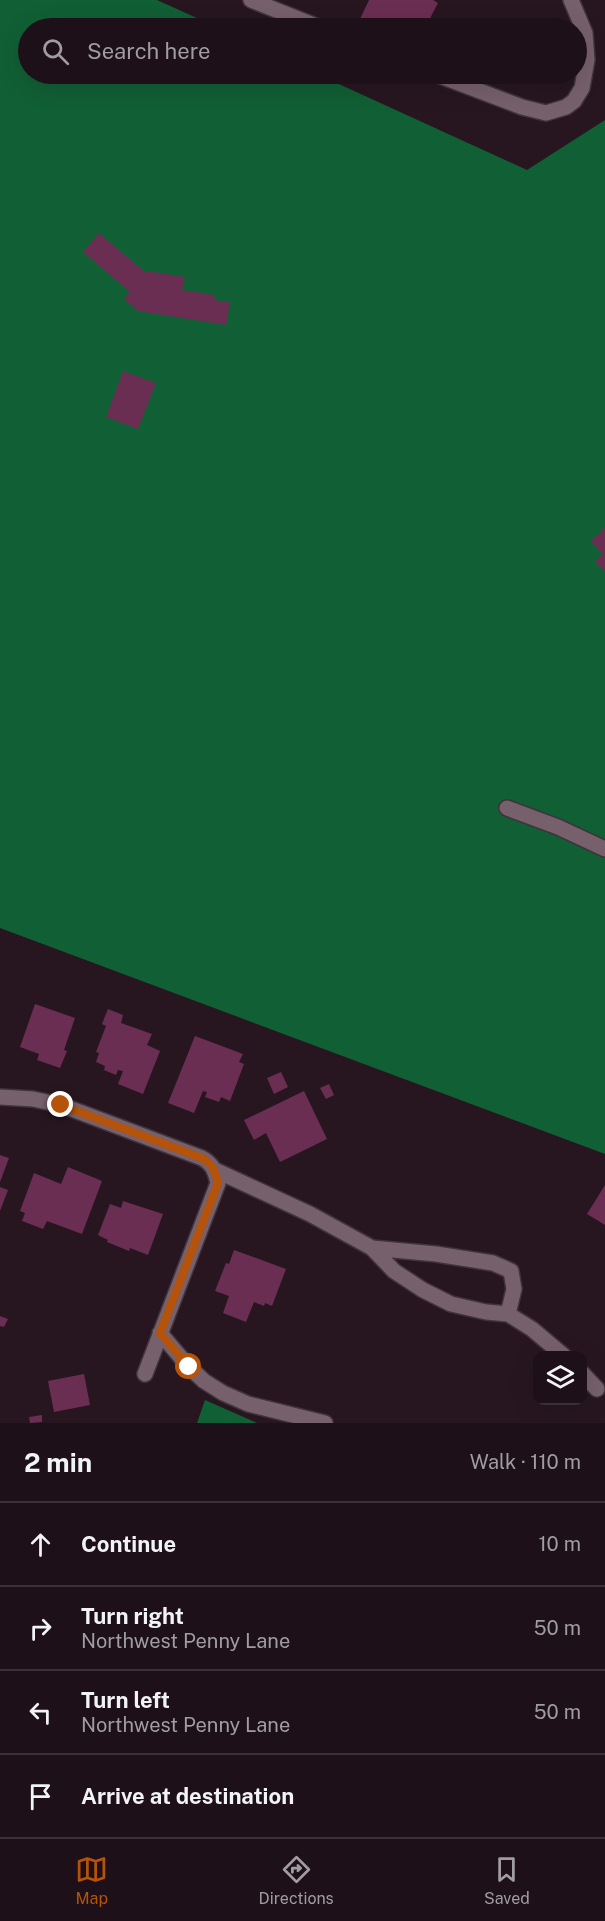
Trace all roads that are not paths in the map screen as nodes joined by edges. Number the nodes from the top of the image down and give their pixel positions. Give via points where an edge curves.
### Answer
1 (251, 0) edge
2 (571, 0) edge
3 (296, 18) edge
4 (579, 18) edge
5 (461, 84) edge
6 (583, 84) edge
7 (507, 808) dead end
8 (605, 849) edge
9 (0, 1097) edge
10 (215, 1170) junction
11 (372, 1248) junction
12 (508, 1314) junction
13 (160, 1333) junction
14 (558, 1351) edge
15 (145, 1374) dead end
16 (587, 1378) edge
17 (597, 1389) dead end
18 (325, 1423) edge

1 - 3 street
2 - 4 street
5 - 6 street via 546,114 574,101
7 - 8 street
9 - 10 street via 61,1105 202,1158
10 - 11 street
10 - 13 street via 218,1183
11 - 12 street via 394,1270 451,1304
11 - 12 street via 493,1263 511,1271 514,1289
12 - 14 street
13 - 15 street
13 - 18 street via 189,1367 223,1393 248,1404
16 - 17 street

